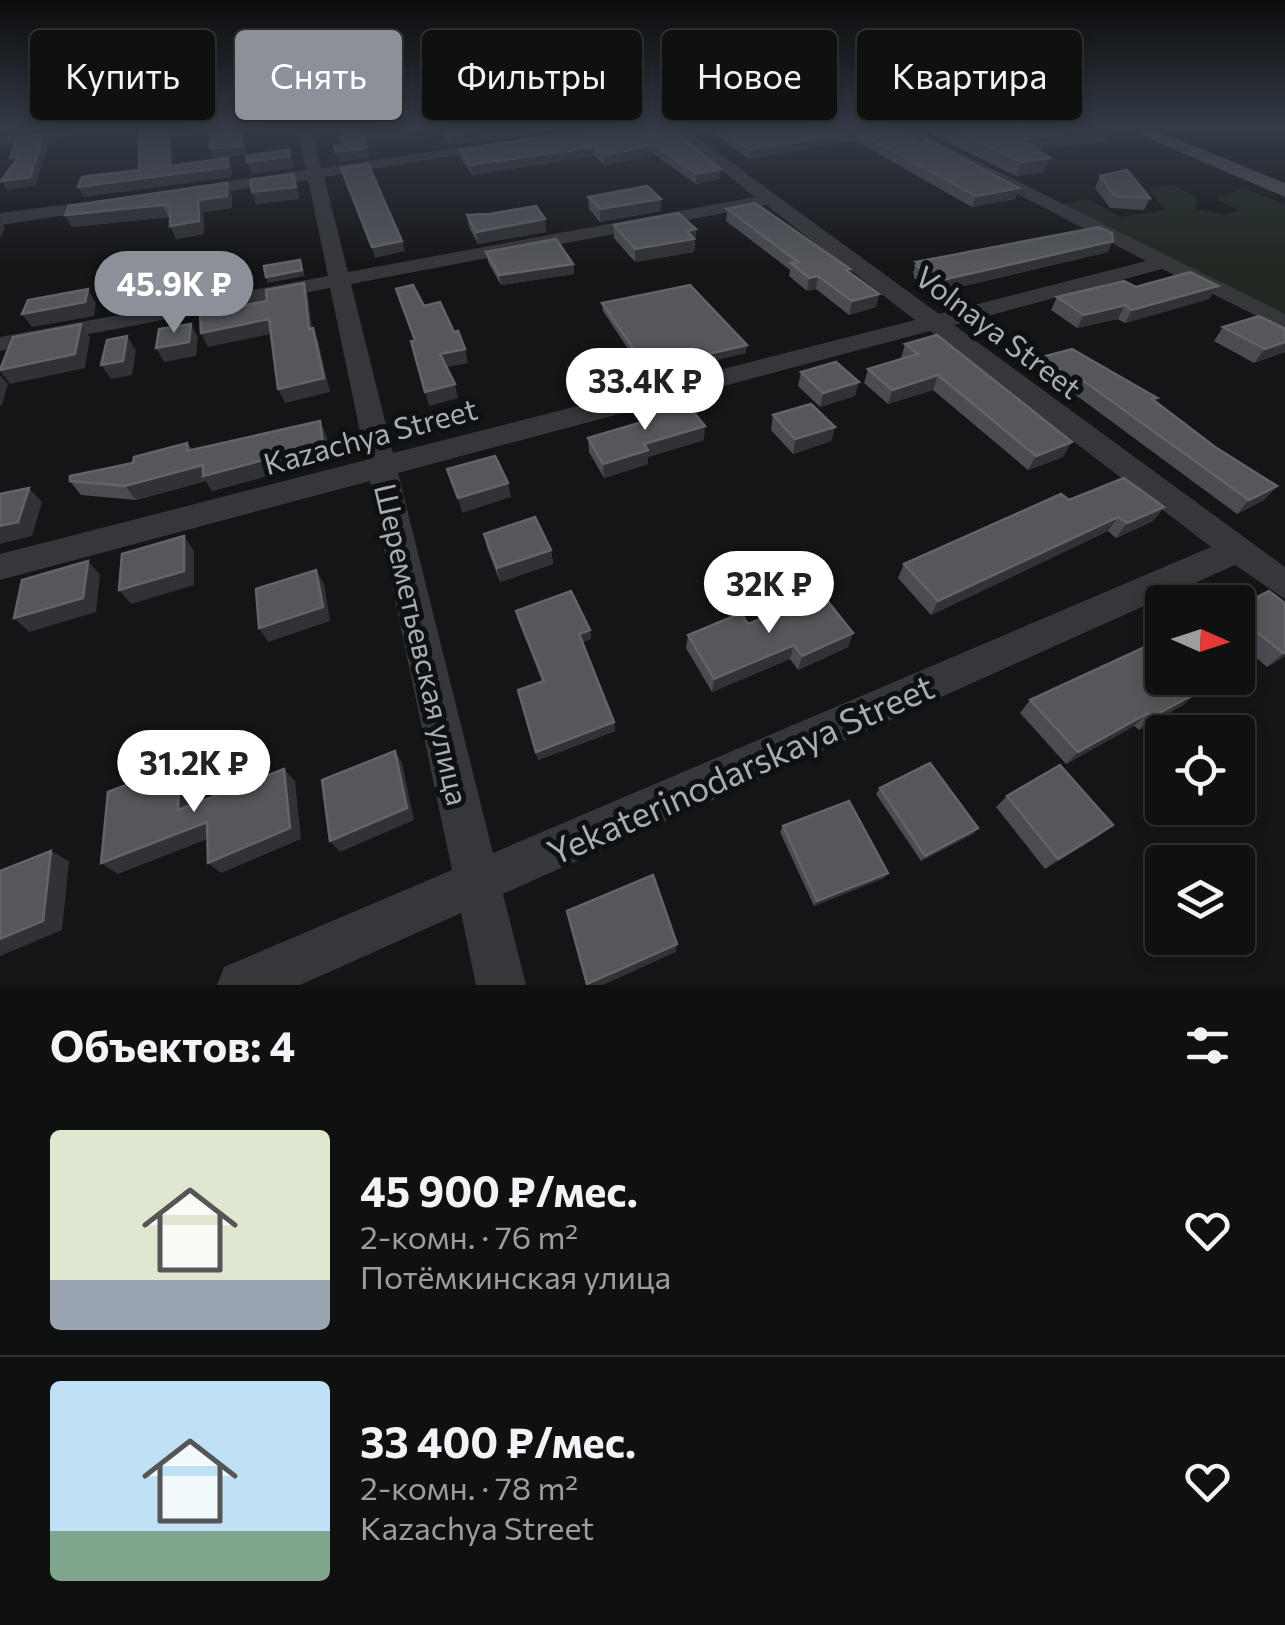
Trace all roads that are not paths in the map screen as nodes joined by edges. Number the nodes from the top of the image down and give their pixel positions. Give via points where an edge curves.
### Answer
1 (311, 174) joint
2 (738, 174) edge
3 (990, 174) edge
4 (1244, 174) edge
5 (1285, 191) edge
6 (175, 194) edge
7 (772, 198) junction
8 (136, 200) edge
9 (0, 219) edge
10 (1164, 262) junction
11 (341, 280) junction
12 (932, 322) junction
13 (1285, 323) edge
14 (0, 344) edge
15 (382, 464) junction
16 (1237, 550) junction
17 (0, 568) edge
18 (1285, 585) edge
19 (477, 883) junction
20 (242, 985) edge
21 (501, 985) edge

1 - 6 street
1 - 11 street, Шереметьевская улица
2 - 7 street, Volnaya Street
3 - 10 street
4 - 5 main road
7 - 11 street
7 - 12 street, Volnaya Street
8 - 9 street
10 - 12 street, Kazachya Street
10 - 13 street
11 - 14 street
11 - 15 street, Шереметьевская улица
12 - 15 street, Kazachya Street
12 - 16 street, Volnaya Street
15 - 17 street, Kazachya Street
15 - 19 street, Шереметьевская улица
16 - 18 street, Volnaya Street
16 - 19 street, Yekaterinodarskaya Street
19 - 20 street, Yekaterinodarskaya Street
19 - 21 street, Шереметьевская улица

